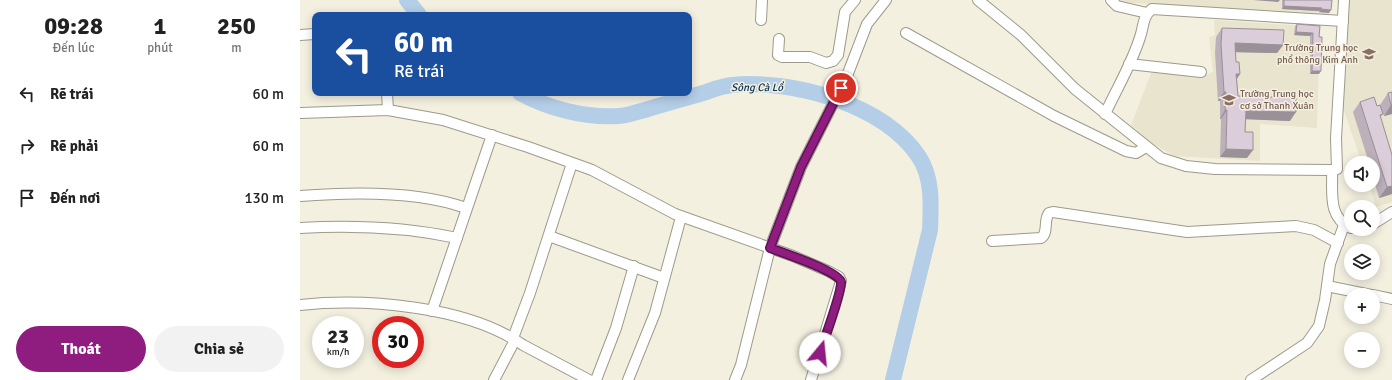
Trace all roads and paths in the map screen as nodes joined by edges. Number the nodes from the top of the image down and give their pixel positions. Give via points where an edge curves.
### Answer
1 (762, 0) edge
2 (855, 0) edge
3 (886, 0) edge
4 (978, 0) edge
5 (989, 0) edge
6 (1111, 0) edge
7 (1344, 0) edge
8 (993, 11) junction
9 (1147, 13) junction
10 (761, 20) dead end
11 (1343, 21) junction
12 (906, 33) dead end
13 (312, 34) edge
14 (300, 35) edge
15 (779, 40) dead end
16 (1129, 64) junction
17 (1201, 72) dead end
18 (387, 96) edge
19 (388, 110) junction
20 (300, 113) edge
21 (1104, 114) junction
22 (492, 135) junction
23 (1146, 147) junction
24 (572, 163) junction
25 (1332, 170) junction
26 (300, 196) edge
27 (466, 208) junction
28 (1392, 212) edge
29 (681, 217) junction
30 (1380, 220) edge
31 (1344, 223) edge
32 (300, 228) edge
33 (1344, 233) edge
34 (549, 236) junction
35 (457, 238) junction
36 (992, 241) dead end
37 (1338, 243) junction
38 (770, 248) junction
39 (634, 266) junction
40 (664, 278) junction
41 (1327, 286) junction
42 (1344, 289) edge
43 (1380, 298) edge
44 (1391, 301) edge
45 (300, 305) edge
46 (432, 311) junction
47 (514, 339) junction
48 (494, 380) edge
49 (589, 380) edge
50 (596, 380) edge
51 (628, 380) edge
52 (735, 380) edge
53 (811, 380) edge
54 (1251, 380) edge

1 - 10 street
2 - 15 street via 845,12 838,55 833,61 826,63 810,57 782,57 778,55
3 - 38 street via 867,24 847,76 801,167
4 - 8 street
5 - 8 street
6 - 9 street via 1117,6
7 - 11 street
8 - 21 street
9 - 11 street via 1152,10
9 - 16 street
11 - 25 street via 1336,138 1337,169
12 - 23 street via 1054,116 1119,148 1136,153
13 - 14 street
16 - 17 street
16 - 21 street
18 - 19 street
19 - 20 street
19 - 22 street via 443,120
21 - 23 street
22 - 24 street
22 - 27 street
23 - 25 street via 1160,158 1186,166 1215,169
24 - 29 street via 592,170
24 - 34 street
25 - 31 street via 1333,211
26 - 27 street via 340,193 396,195 453,203
27 - 35 street
28 - 30 street
29 - 38 street
29 - 40 street
32 - 35 street via 389,227
33 - 37 street
34 - 39 street
34 - 47 street
35 - 46 street
36 - 37 street via 1041,238 1045,234 1046,216 1053,212 1187,232 1296,226 1314,230
37 - 41 street via 1330,264
38 - 52 street
38 - 53 street via 828,270 839,277 841,282
39 - 40 street
39 - 50 street via 616,328
40 - 51 street via 655,313
41 - 42 street
41 - 54 street via 1319,326 1307,343
43 - 44 street
45 - 46 street via 332,302 412,306
46 - 47 street via 483,325
47 - 48 street
47 - 49 street

